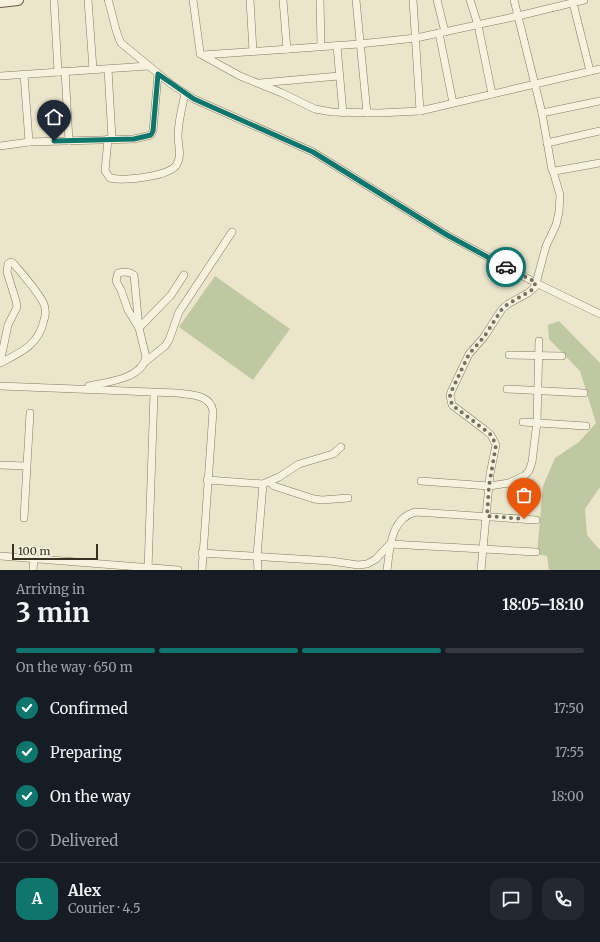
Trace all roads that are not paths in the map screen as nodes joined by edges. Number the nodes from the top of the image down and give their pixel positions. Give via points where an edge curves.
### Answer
1 (17, 0) edge
2 (54, 0) edge
3 (88, 0) edge
4 (108, 0) edge
5 (193, 0) edge
6 (250, 0) edge
7 (283, 0) edge
8 (320, 0) edge
9 (356, 0) edge
10 (413, 0) edge
11 (437, 0) edge
12 (470, 0) edge
13 (514, 0) edge
14 (584, 0) edge
15 (0, 2) edge
16 (573, 3) junction
17 (518, 16) junction
18 (478, 25) junction
19 (442, 33) junction
20 (416, 38) junction
21 (360, 44) junction
22 (321, 46) junction
23 (337, 46) junction
24 (287, 49) junction
25 (253, 51) junction
26 (202, 55) junction
27 (148, 66) junction
28 (93, 69) junction
29 (108, 69) junction
30 (600, 69) edge
31 (590, 71) junction
32 (62, 72) junction
33 (24, 74) junction
34 (158, 74) junction
35 (0, 76) edge
36 (339, 76) junction
37 (258, 83) junction
38 (535, 84) junction
39 (185, 94) junction
40 (492, 94) junction
41 (600, 101) edge
42 (453, 103) junction
43 (420, 112) junction
44 (343, 113) junction
45 (367, 113) junction
46 (542, 114) junction
47 (600, 132) edge
48 (110, 139) junction
49 (69, 141) junction
50 (29, 142) junction
51 (547, 143) junction
52 (0, 146) edge
53 (600, 163) edge
54 (553, 171) junction
55 (232, 232) dead end
56 (184, 276) dead end
57 (536, 282) junction
58 (600, 314) edge
59 (139, 328) junction
60 (539, 341) dead end
61 (508, 355) dead end
62 (539, 356) junction
63 (562, 356) dead end
64 (145, 362) junction
65 (0, 363) edge
66 (0, 386) edge
67 (82, 388) junction
68 (507, 389) dead end
69 (538, 390) junction
70 (154, 393) junction
71 (584, 393) dead end
72 (30, 413) dead end
73 (523, 422) dead end
74 (537, 422) junction
75 (586, 426) dead end
76 (341, 447) dead end
77 (0, 465) edge
78 (26, 466) junction
79 (207, 480) junction
80 (421, 481) dead end
81 (266, 483) junction
82 (489, 486) junction
83 (348, 498) dead end
84 (487, 516) junction
85 (24, 518) dead end
86 (536, 520) dead end
87 (390, 544) junction
88 (484, 550) junction
89 (536, 552) dead end
90 (202, 553) junction
91 (0, 556) edge
92 (257, 556) junction
93 (34, 558) junction
94 (75, 562) junction
95 (148, 569) edge
96 (33, 570) edge
97 (80, 570) edge
98 (178, 570) edge
99 (202, 570) edge
100 (258, 570) edge
101 (387, 570) edge
102 (482, 570) edge

1 - 15 main road
2 - 32 street
3 - 28 street
4 - 27 street via 116,34 121,43
5 - 26 street
6 - 25 street
7 - 24 street
8 - 22 street
9 - 21 street
10 - 20 street
11 - 19 street
12 - 18 street
13 - 17 street
14 - 16 street
16 - 17 street
16 - 31 street
17 - 18 street
17 - 38 street
18 - 19 street
18 - 40 street
19 - 20 street
19 - 42 street
20 - 21 street
20 - 43 street
21 - 23 street
21 - 45 street
22 - 23 street
22 - 24 street
23 - 36 street
24 - 25 street
25 - 26 street
26 - 37 street
27 - 29 street
27 - 34 street
28 - 29 street
28 - 32 street
29 - 48 street
30 - 31 street
31 - 38 street
32 - 33 street
32 - 49 street
33 - 35 street
33 - 50 street
34 - 39 street
34 - 48 street via 152,134 134,139
36 - 37 street
36 - 44 street
37 - 44 street via 315,109
38 - 40 street
38 - 46 street
39 - 48 street via 178,136 179,161 175,168 135,179 110,178 105,171
39 - 57 street via 313,152 447,235
40 - 42 street
41 - 46 street
42 - 43 street
43 - 45 street
44 - 45 street
46 - 51 street
47 - 51 street
48 - 49 street
49 - 50 street
50 - 52 street
51 - 54 street
53 - 54 street
54 - 57 street via 560,195 559,212
55 - 64 street via 179,312 165,346
56 - 59 street via 171,295
57 - 58 street
57 - 82 street via 532,290 502,309 484,337 469,354 450,396 452,405 491,435 495,442
59 - 59 street via 116,281 118,273 131,273 134,276
59 - 64 street
60 - 62 street
61 - 62 street
62 - 63 street
62 - 69 street
64 - 67 street via 132,375
65 - 65 street via 8,325 17,307 7,272 8,264 11,262 37,293 46,313 40,334 34,342
66 - 67 street
67 - 70 street
68 - 69 street
69 - 71 street
69 - 74 street
70 - 79 street via 199,396 212,406
70 - 95 street
72 - 78 street
73 - 74 street
74 - 75 street
74 - 82 street via 529,471 509,483
76 - 81 street via 333,454 299,464
77 - 78 street
78 - 85 street
79 - 81 street
79 - 90 street
80 - 82 street
81 - 83 street via 314,499
81 - 92 street
82 - 84 street
84 - 86 street
84 - 87 street via 416,512 408,514 400,520
84 - 88 street
87 - 88 street
87 - 92 street via 376,559 358,565
87 - 101 street
88 - 89 street
88 - 102 street
90 - 92 street
90 - 99 street
91 - 93 street
92 - 100 street
93 - 94 street
93 - 96 street
94 - 95 street
94 - 97 street
95 - 98 street

